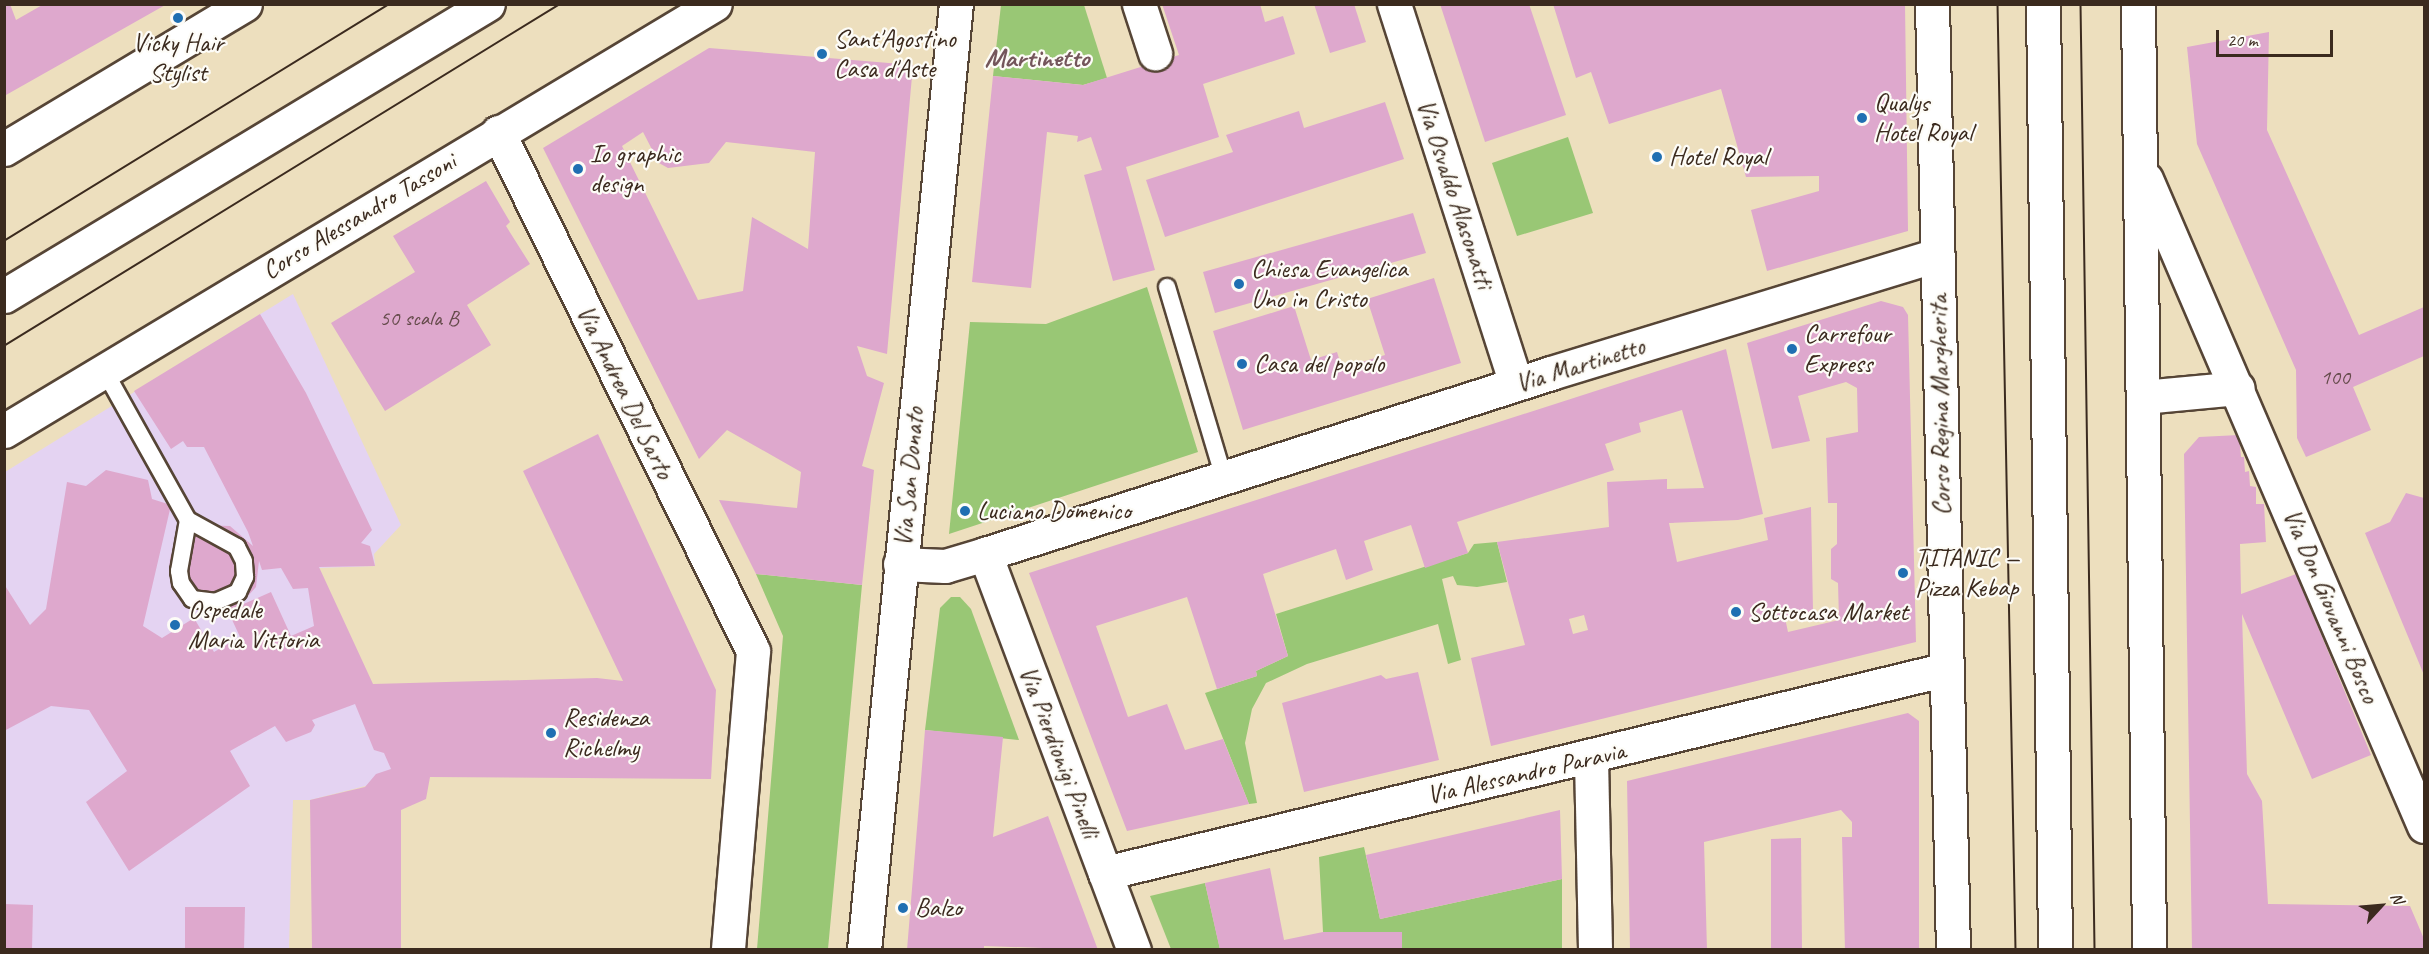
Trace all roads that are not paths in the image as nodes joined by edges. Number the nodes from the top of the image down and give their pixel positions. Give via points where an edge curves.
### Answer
1 (245, 4) edge
2 (488, 4) edge
3 (715, 4) edge
4 (956, 4) edge
5 (1139, 4) edge
6 (1394, 4) edge
7 (1932, 4) edge
8 (2043, 4) edge
9 (2138, 4) edge
10 (1155, 53) dead end
11 (498, 132) junction
12 (4, 149) edge
13 (2140, 166) junction
14 (1936, 255) junction
15 (1167, 287) dead end
16 (4, 296) edge
17 (104, 370) junction
18 (1516, 384) junction
19 (2238, 388) junction
20 (2143, 397) junction
21 (4, 431) edge
22 (1224, 478) junction
23 (188, 520) junction
24 (985, 554) junction
25 (900, 564) junction
26 (1947, 669) junction
27 (1591, 758) junction
28 (2424, 825) edge
29 (1105, 873) junction
30 (728, 950) edge
31 (864, 950) edge
32 (1134, 950) edge
33 (1595, 950) edge
34 (1953, 950) edge
35 (2055, 950) edge
36 (2149, 950) edge

1 - 12 street
2 - 16 street
3 - 11 street, Corso Alessandro Tassoni
4 - 25 street, Via San Donato
5 - 10 street
6 - 18 street, Via Osvaldo Alasonatti
7 - 14 street, Corso Regina Margherita
8 - 35 street
9 - 13 street
11 - 17 street, Corso Alessandro Tassoni
11 - 30 street, Via Andrea Del Sarto via 753,651
13 - 19 street, Via Don Giovanni Bosco
13 - 20 street
14 - 18 street, Via Martinetto
14 - 26 street, Corso Regina Margherita
15 - 22 lane
17 - 21 street, Corso Alessandro Tassoni
17 - 23 lane
18 - 22 street, Via Martinetto
19 - 20 street
19 - 28 street, Via Don Giovanni Bosco
20 - 36 street
22 - 24 street, Via Martinetto
23 - 23 lane via 179,571 192,599 214,602 238,592 245,577 237,547
24 - 25 street, Via Martinetto via 945,566
24 - 29 street, Via Pierdionigi Pinelli
25 - 31 street, Via San Donato
26 - 27 street, Via Alessandro Paravia
26 - 34 street, Corso Regina Margherita
27 - 29 street, Via Alessandro Paravia
27 - 33 street
29 - 32 street, Via Pierdionigi Pinelli

